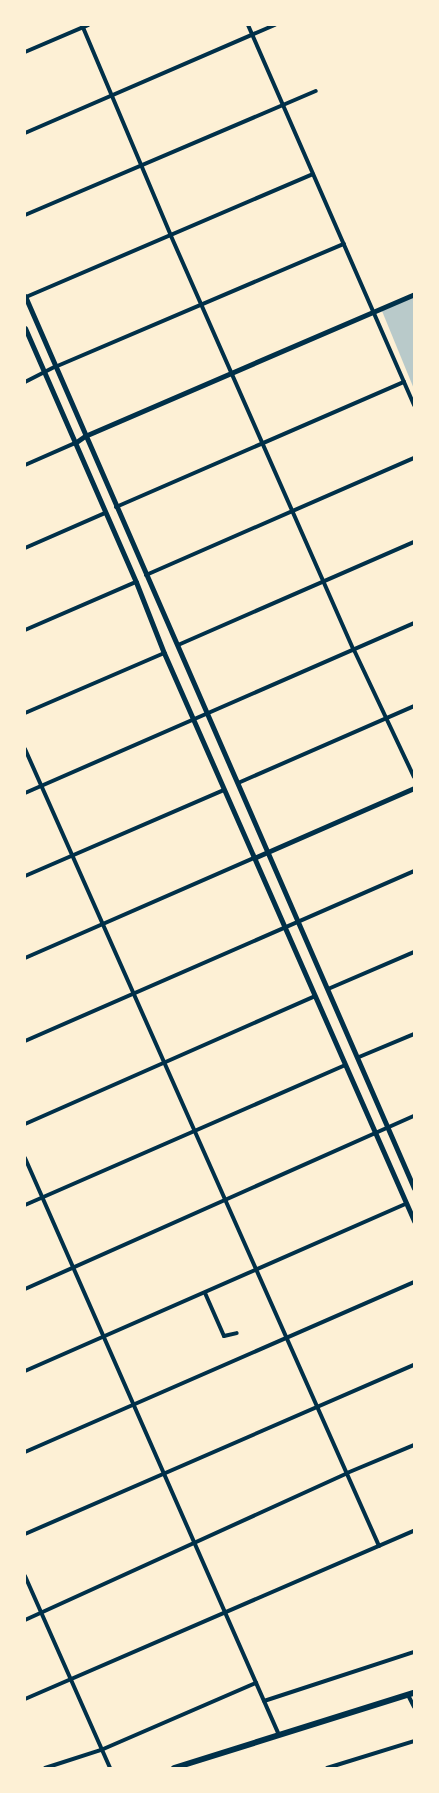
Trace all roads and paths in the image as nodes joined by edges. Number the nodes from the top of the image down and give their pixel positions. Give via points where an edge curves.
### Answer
1 (88, 25) edge
2 (248, 25) edge
3 (275, 25) edge
4 (82, 26) edge
5 (252, 35) junction
6 (25, 52) edge
7 (316, 91) dead end
8 (111, 95) junction
9 (283, 104) junction
10 (25, 132) edge
11 (141, 165) junction
12 (313, 174) junction
13 (25, 215) edge
14 (171, 236) junction
15 (344, 244) junction
16 (414, 294) edge
17 (25, 297) edge
18 (202, 304) junction
19 (373, 312) junction
20 (25, 328) edge
21 (55, 367) junction
22 (45, 373) junction
23 (233, 373) junction
24 (25, 382) edge
25 (404, 382) junction
26 (414, 405) edge
27 (85, 436) junction
28 (76, 443) junction
29 (265, 443) junction
30 (414, 458) edge
31 (25, 465) edge
32 (116, 507) junction
33 (294, 511) junction
34 (104, 513) junction
35 (414, 542) edge
36 (25, 548) edge
37 (146, 575) junction
38 (325, 581) junction
39 (136, 582) junction
40 (414, 623) edge
41 (25, 630) edge
42 (178, 645) junction
43 (354, 650) junction
44 (164, 653) junction
45 (414, 706) edge
46 (207, 712) junction
47 (25, 713) edge
48 (387, 718) junction
49 (194, 720) junction
50 (25, 749) edge
51 (414, 777) edge
52 (238, 783) junction
53 (42, 786) junction
54 (414, 788) edge
55 (224, 790) junction
56 (25, 794) edge
57 (268, 851) junction
58 (73, 855) junction
59 (254, 858) junction
60 (414, 871) edge
61 (25, 876) edge
62 (298, 920) junction
63 (102, 924) junction
64 (285, 928) junction
65 (414, 952) edge
66 (25, 958) edge
67 (328, 989) junction
68 (133, 995) junction
69 (314, 996) junction
70 (414, 1034) edge
71 (25, 1041) edge
72 (359, 1057) junction
73 (165, 1061) junction
74 (345, 1065) junction
75 (414, 1116) edge
76 (25, 1124) edge
77 (389, 1126) junction
78 (194, 1129) junction
79 (375, 1134) junction
80 (25, 1158) edge
81 (414, 1188) edge
82 (42, 1197) junction
83 (226, 1200) junction
84 (406, 1204) junction
85 (25, 1205) edge
86 (414, 1221) edge
87 (73, 1268) junction
88 (257, 1270) junction
89 (414, 1282) edge
90 (25, 1289) edge
91 (205, 1293) junction
92 (237, 1333) dead end
93 (104, 1337) junction
94 (285, 1338) junction
95 (414, 1365) edge
96 (25, 1371) edge
97 (134, 1405) junction
98 (317, 1406) junction
99 (414, 1445) edge
100 (25, 1452) edge
101 (346, 1472) junction
102 (164, 1473) junction
103 (414, 1530) edge
104 (25, 1534) edge
105 (195, 1543) junction
106 (379, 1546) junction
107 (25, 1576) edge
108 (41, 1613) junction
109 (225, 1613) junction
110 (25, 1620) edge
111 (414, 1652) edge
112 (69, 1679) junction
113 (256, 1683) junction
114 (411, 1694) edge
115 (25, 1699) edge
116 (264, 1701) junction
117 (414, 1707) edge
118 (279, 1736) junction
119 (414, 1741) edge
120 (101, 1750) junction
121 (45, 1768) edge
122 (110, 1768) edge
123 (174, 1768) edge
124 (327, 1768) edge

1 - 4 street
2 - 5 street
3 - 5 street
4 - 6 street
4 - 8 street
5 - 8 street
5 - 9 street
7 - 9 street
8 - 10 street
8 - 11 street
9 - 11 street
9 - 12 street
11 - 13 street
11 - 14 street
12 - 14 street
12 - 15 street
14 - 17 street
14 - 18 street
15 - 18 street
15 - 19 street
16 - 19 street
17 - 21 main road
18 - 21 street
18 - 23 street
19 - 23 street
19 - 25 street
20 - 22 main road
21 - 22 street
21 - 27 main road
22 - 24 street
22 - 28 main road
23 - 27 street
23 - 29 street
25 - 26 street
25 - 29 street
27 - 28 street
27 - 32 main road
28 - 31 street
28 - 34 main road
29 - 32 street
29 - 33 street
30 - 33 street
32 - 37 main road
33 - 37 street
33 - 38 street
34 - 36 street
34 - 39 main road
35 - 38 street
37 - 42 main road
38 - 42 street
38 - 43 street
39 - 41 street
39 - 44 main road
40 - 43 street
42 - 46 main road
43 - 46 street
43 - 48 street
44 - 47 street
44 - 49 main road
45 - 48 street
46 - 49 street
46 - 52 main road
48 - 51 street
48 - 52 street
49 - 53 street
49 - 55 main road
50 - 53 street
52 - 57 main road
53 - 56 street
53 - 58 street
54 - 57 street
55 - 58 street
55 - 59 main road
57 - 59 street
57 - 62 main road
58 - 61 street
58 - 63 street
59 - 63 street
59 - 64 main road
60 - 62 street
62 - 64 street
62 - 67 main road
63 - 66 street
63 - 68 street
64 - 68 street
64 - 69 main road
65 - 67 street
67 - 72 main road
68 - 71 street
68 - 73 street
69 - 73 street
69 - 74 main road
70 - 72 street
72 - 77 main road
73 - 76 street
73 - 78 street
74 - 78 street
74 - 79 main road
75 - 77 street
77 - 79 street
77 - 81 main road
78 - 82 street
78 - 83 street
79 - 83 street
79 - 84 main road
80 - 82 street
82 - 85 street
82 - 87 street
83 - 87 street
83 - 88 street
84 - 86 main road
84 - 88 street
87 - 90 street
87 - 93 street
88 - 91 street
88 - 94 street
89 - 94 street
91 - 92 street via 224,1336
91 - 93 street
93 - 96 street
93 - 97 street
94 - 97 street
94 - 98 street
95 - 98 street
97 - 100 street
97 - 102 street
98 - 101 street
98 - 102 street
99 - 101 street
101 - 105 street
101 - 106 street
102 - 104 street
102 - 105 street
103 - 106 street
105 - 108 street
105 - 109 street
106 - 109 street
107 - 108 street
108 - 110 street
108 - 112 street
109 - 112 street
109 - 113 street
111 - 116 street
112 - 115 street
112 - 120 street
113 - 116 street
113 - 120 street
114 - 117 street
114 - 118 highway
116 - 118 street
118 - 123 highway
119 - 124 street
120 - 121 street
120 - 122 street

